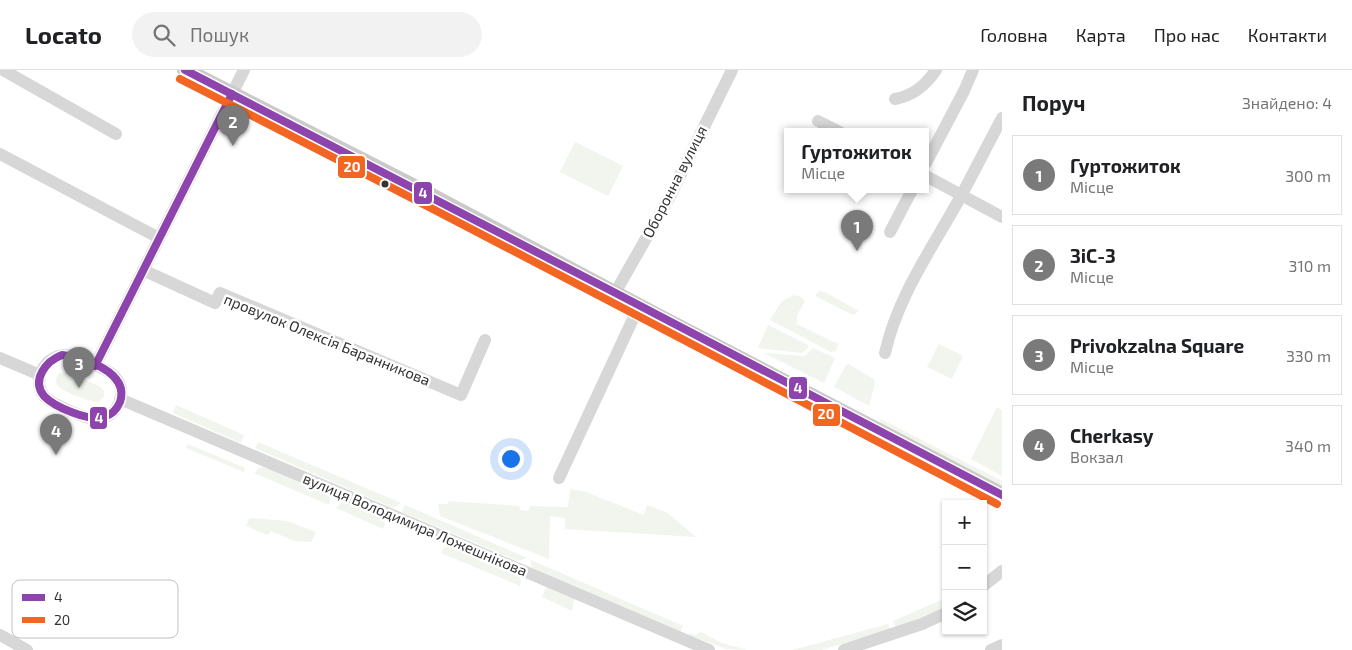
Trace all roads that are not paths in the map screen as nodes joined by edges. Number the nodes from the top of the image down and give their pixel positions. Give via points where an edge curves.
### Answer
1 (2, 70) edge
2 (185, 70) edge
3 (244, 70) edge
4 (732, 70) edge
5 (936, 70) edge
6 (973, 70) edge
7 (232, 94) junction
8 (895, 99) dead end
9 (1002, 118) edge
10 (818, 121) dead end
11 (832, 128) edge
12 (116, 134) dead end
13 (0, 154) edge
14 (929, 157) edge
15 (929, 178) edge
16 (910, 193) edge
17 (961, 195) junction
18 (1002, 217) edge
19 (890, 232) dead end
20 (160, 238) junction
21 (143, 270) junction
22 (615, 293) junction
23 (639, 306) junction
24 (485, 340) dead end
25 (885, 353) dead end
26 (0, 358) edge
27 (95, 366) junction
28 (40, 375) junction
29 (120, 400) junction
30 (560, 478) dead end
31 (1002, 495) edge
32 (1002, 571) edge
33 (987, 583) edge
34 (942, 615) edge
35 (0, 635) edge
36 (1002, 645) edge
37 (27, 650) edge
38 (709, 650) edge
39 (844, 650) edge
40 (990, 650) edge

1 - 12 street
2 - 7 main road
3 - 7 street
4 - 22 street, Оборонна вулиця via 669,198
5 - 8 street via 913,94
6 - 14 street
7 - 20 street
7 - 22 main road
9 - 17 street
10 - 11 street
13 - 20 street
15 - 17 street
16 - 19 street
17 - 18 street
17 - 25 street via 903,299
20 - 21 street
21 - 24 street, провулок Олексія Баранникова via 215,303 220,293 461,395
21 - 27 street
22 - 23 main road
23 - 30 street
23 - 31 main road
26 - 28 street
27 - 28 street via 73,356 62,355 52,358
27 - 29 street via 116,378
28 - 29 street via 40,386 49,400 88,417 109,416
29 - 38 street, вулиця Володимира Ложешнікова
32 - 33 street
34 - 39 street
35 - 37 street
36 - 40 street

